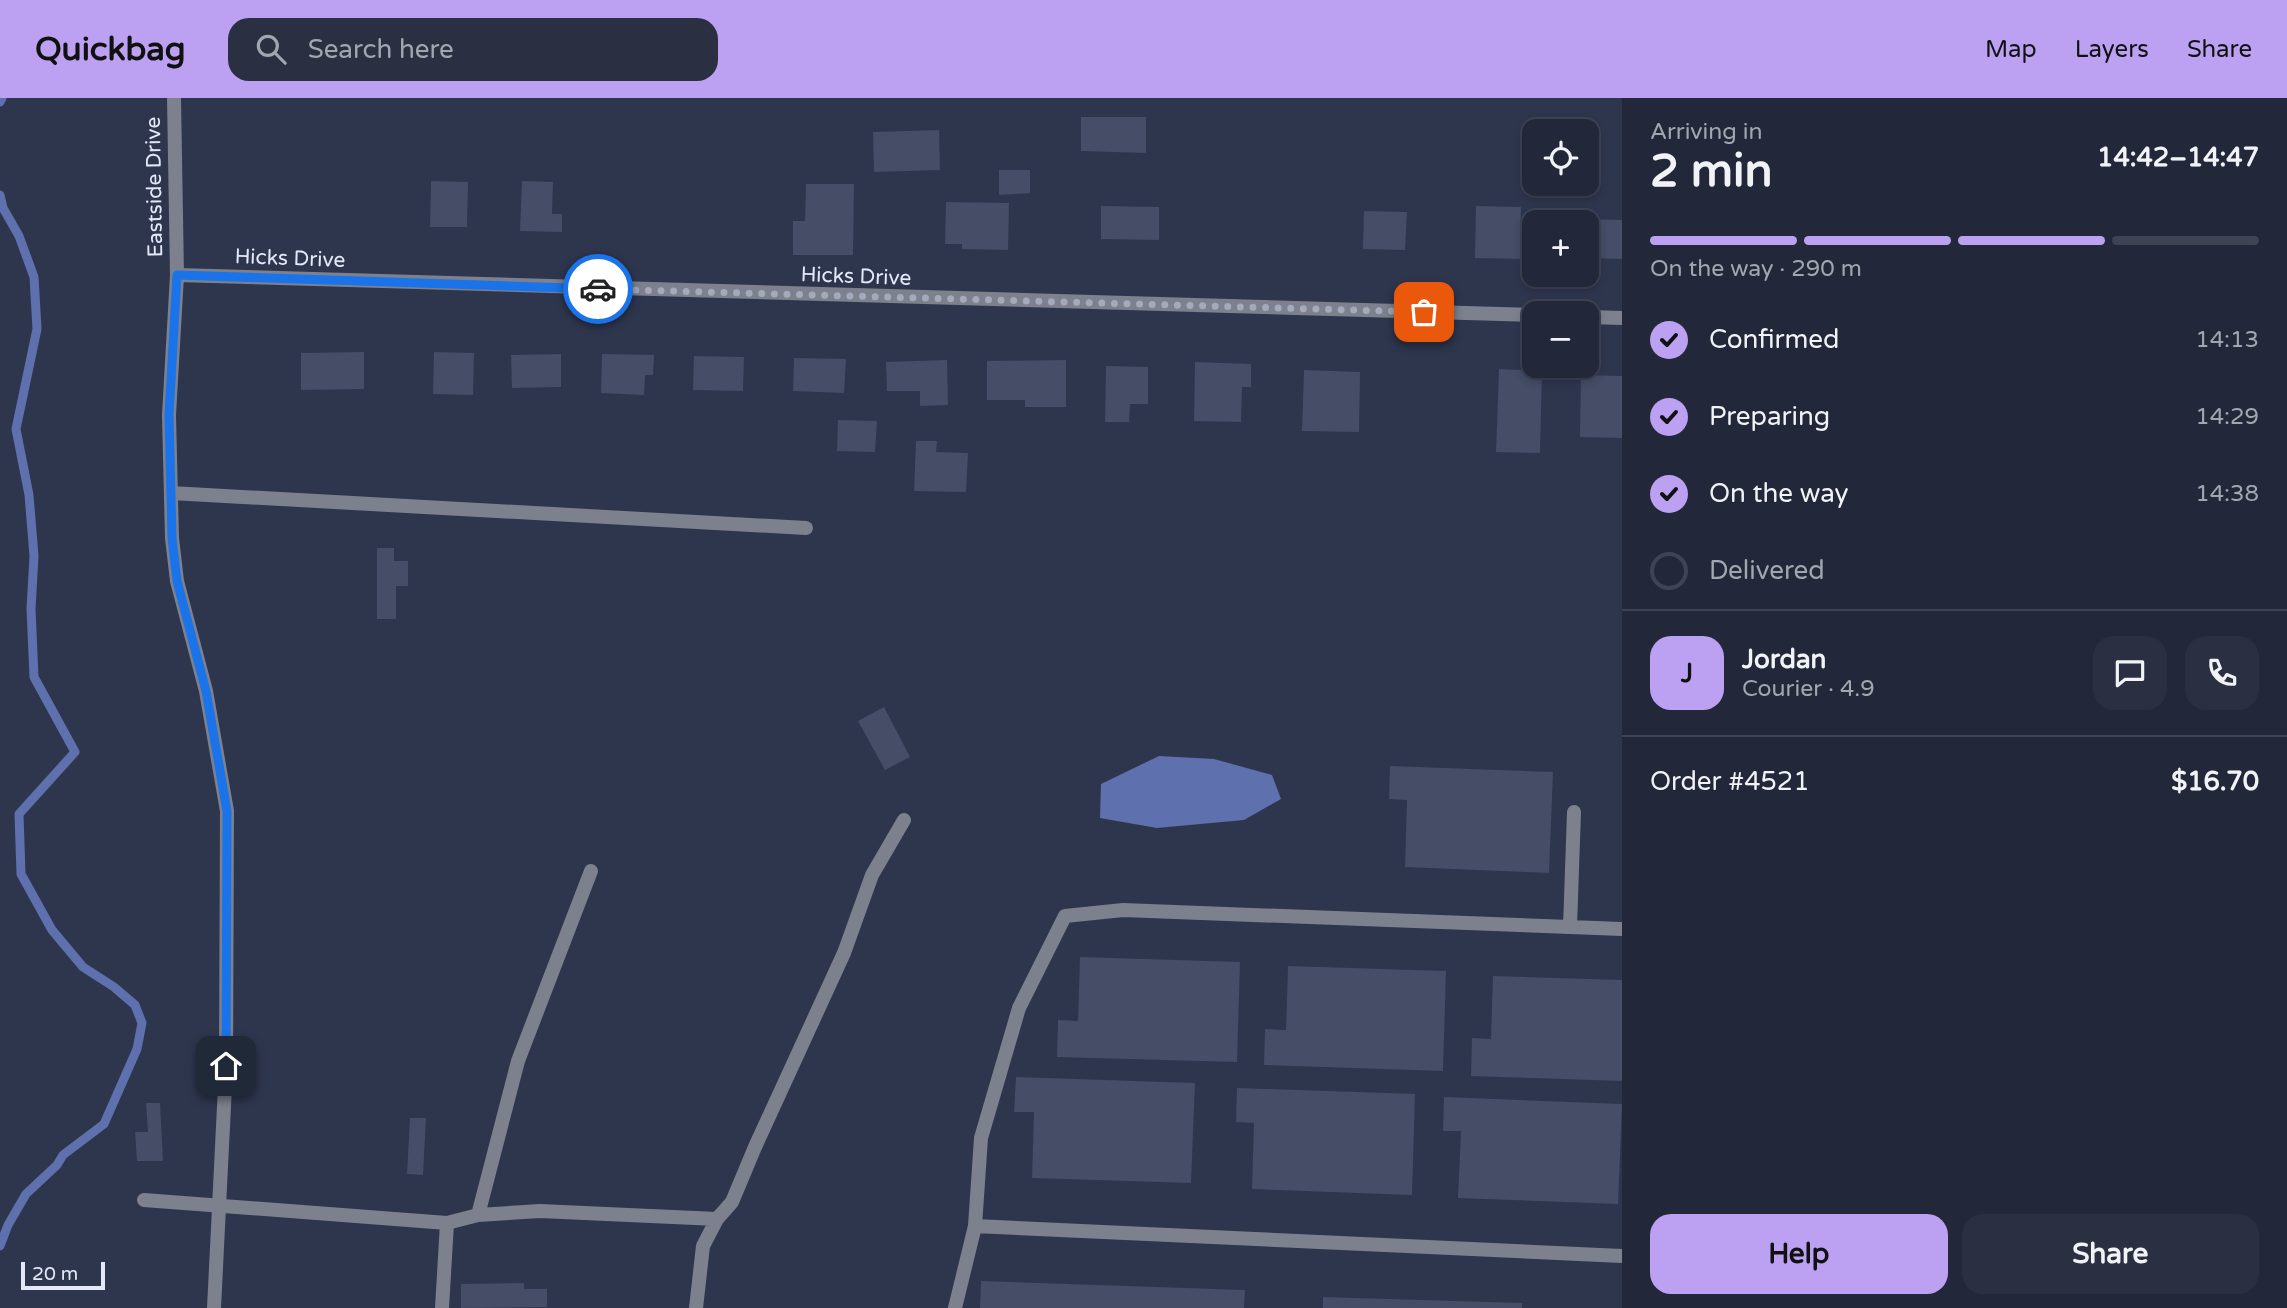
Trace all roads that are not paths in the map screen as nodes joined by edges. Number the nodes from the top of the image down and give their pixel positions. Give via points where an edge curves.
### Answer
1 (174, 98) edge
2 (177, 275) junction
3 (1522, 315) edge
4 (1599, 317) edge
5 (1622, 318) edge
6 (171, 494) junction
7 (806, 528) dead end
8 (1574, 813) dead end
9 (904, 820) dead end
10 (591, 871) dead end
11 (1570, 927) junction
12 (1622, 929) edge
13 (144, 1200) dead end
14 (220, 1205) junction
15 (478, 1215) junction
16 (717, 1219) junction
17 (447, 1223) junction
18 (975, 1226) junction
19 (1622, 1256) edge
20 (214, 1308) edge
21 (442, 1308) edge
22 (696, 1308) edge
23 (956, 1308) edge

1 - 2 street, Eastside Drive
2 - 3 street, Hicks Drive
2 - 6 street, Eastside Drive via 169,415
4 - 5 street
6 - 7 street
6 - 14 street, Eastside Drive via 177,581 206,691 227,811 226,1066
8 - 11 street
9 - 16 street via 872,876 844,953 732,1202
10 - 15 street via 518,1061
11 - 12 street
11 - 18 street via 1123,910 1065,916 1020,1007 981,1138
13 - 14 street
14 - 17 street
14 - 20 street, Eastside Drive
15 - 16 street via 540,1212
15 - 17 street
16 - 22 street via 703,1246
17 - 21 street
18 - 19 street
18 - 23 street

